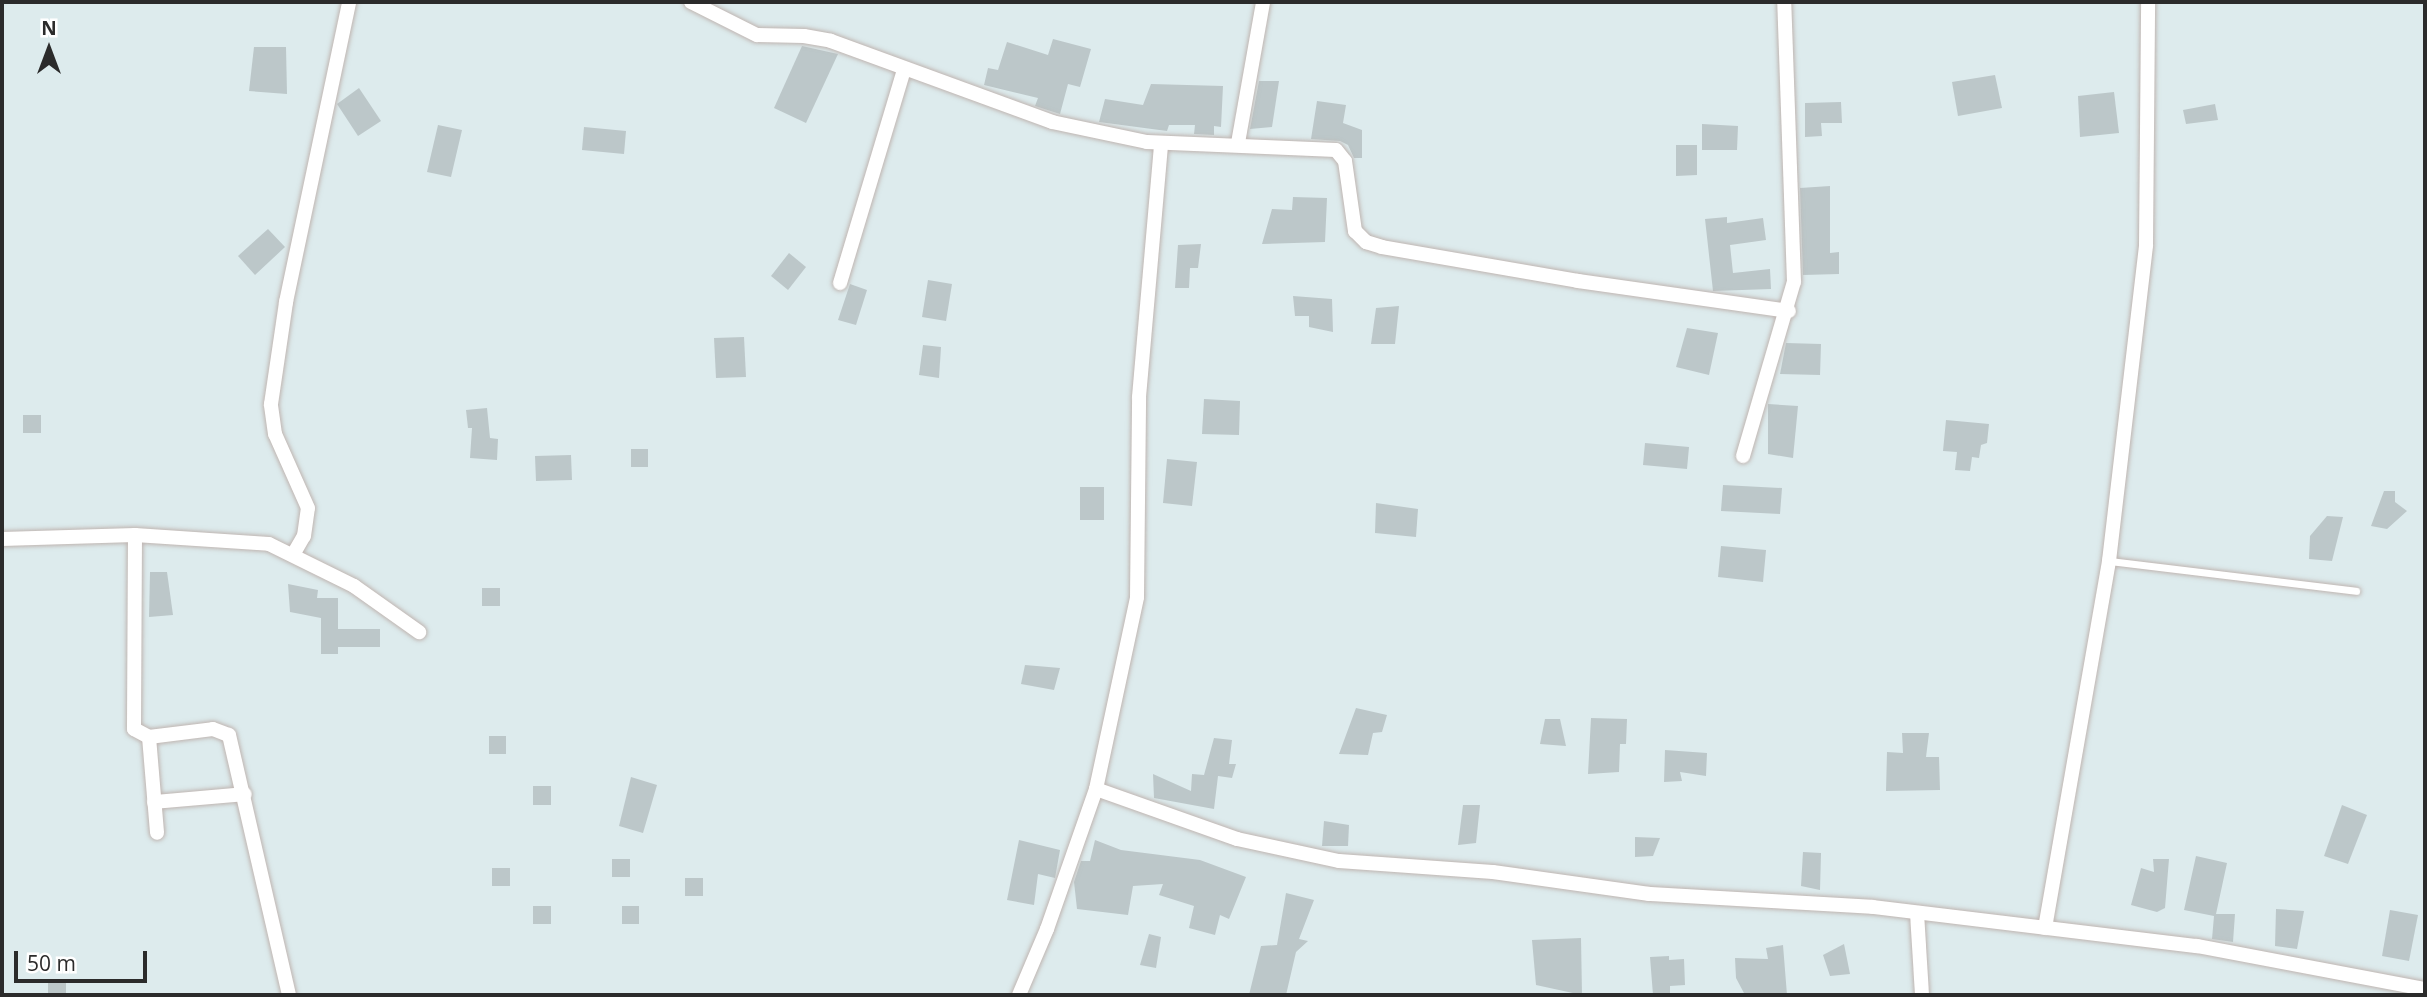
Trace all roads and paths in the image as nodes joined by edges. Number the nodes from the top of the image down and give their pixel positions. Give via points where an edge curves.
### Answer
1 (349, 2) edge
2 (691, 2) edge
3 (1264, 2) edge
4 (1784, 2) edge
5 (2148, 2) edge
6 (904, 69) junction
7 (1238, 143) junction
8 (1161, 144) junction
9 (840, 283) dead end
10 (1789, 311) junction
11 (1743, 456) dead end
12 (135, 535) junction
13 (2, 540) edge
14 (294, 553) junction
15 (2109, 561) junction
16 (2356, 591) dead end
17 (419, 632) dead end
18 (149, 737) junction
19 (1096, 789) junction
20 (245, 794) junction
21 (154, 802) junction
22 (157, 833) dead end
23 (1917, 913) junction
24 (2045, 928) junction
25 (2425, 989) edge
26 (289, 995) edge
27 (1019, 995) edge
28 (1922, 995) edge

1 - 14 street via 294,263 271,404 275,434 308,508 304,536
2 - 6 street via 757,35 814,37
3 - 7 street
4 - 10 street via 1794,236
5 - 15 street via 2146,245
6 - 8 street via 1052,122
6 - 9 street
7 - 8 street
7 - 10 street via 1342,155 1355,231 1366,242 1578,281
8 - 19 street via 1139,397 1137,597
10 - 11 street
12 - 13 street
12 - 14 street via 249,540
12 - 18 street via 134,729
14 - 17 street via 354,586
15 - 16 lane
15 - 24 street
18 - 20 street via 226,731
18 - 21 street
19 - 23 street via 1237,839 1339,861 1493,872 1649,894
19 - 27 street
20 - 21 street
20 - 26 street
21 - 22 street
23 - 24 street
23 - 28 street
24 - 25 street via 2197,946

